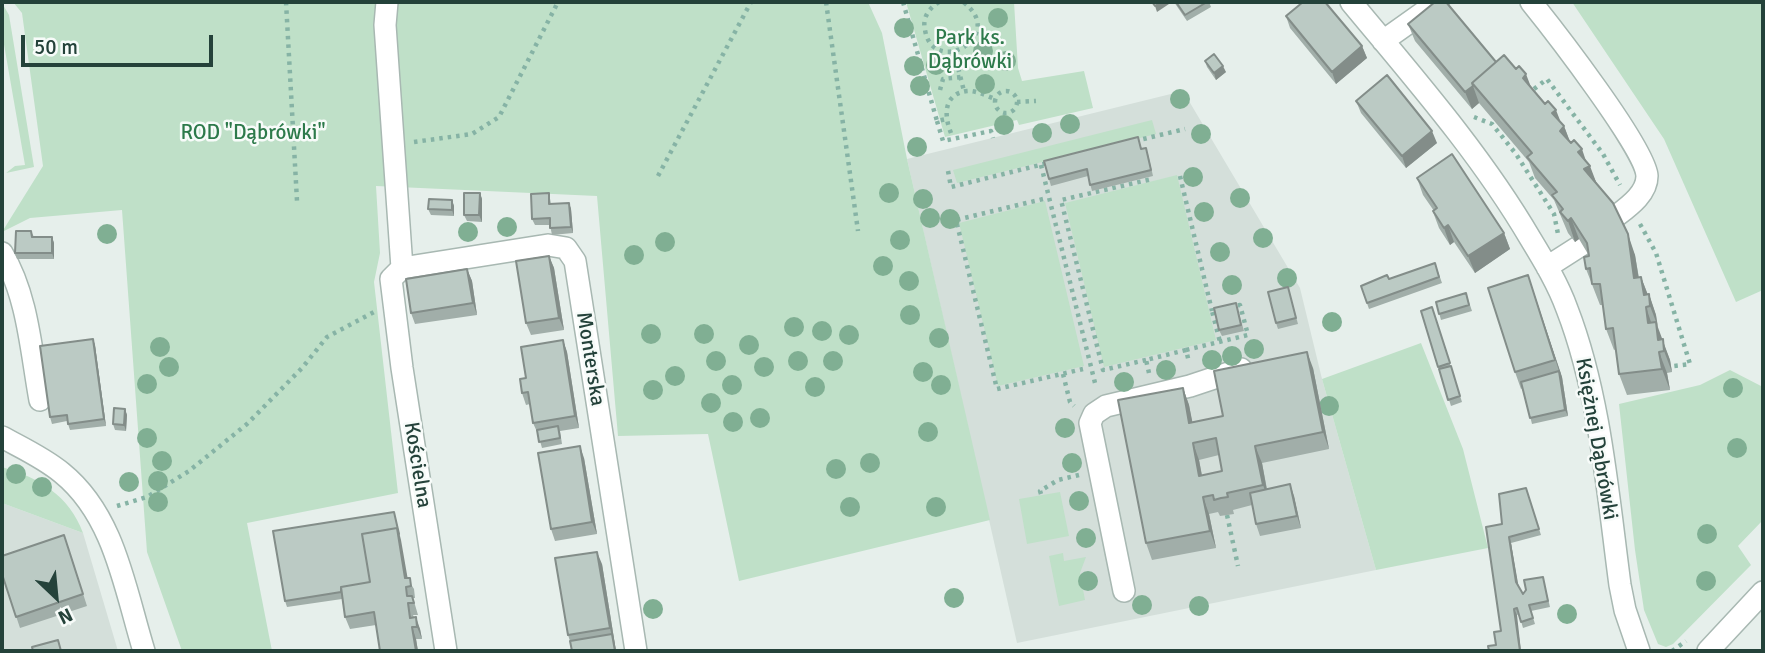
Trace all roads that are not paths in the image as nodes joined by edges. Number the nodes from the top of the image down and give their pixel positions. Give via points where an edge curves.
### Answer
1 (387, 2) edge
2 (1351, 2) edge
3 (1438, 2) edge
4 (1531, 2) edge
5 (1383, 41) junction
6 (1615, 217) edge
7 (1583, 244) edge
8 (2, 253) edge
9 (1547, 267) junction
10 (397, 274) junction
11 (1256, 364) edge
12 (40, 400) dead end
13 (4, 438) edge
14 (1125, 590) dead end
15 (1763, 592) edge
16 (144, 651) edge
17 (446, 651) edge
18 (636, 651) edge
19 (1640, 651) edge
20 (1708, 651) edge

1 - 10 street, Kościelna
2 - 5 street, Księżnej Dąbrówki
3 - 5 street
4 - 6 street via 1592,83 1644,165 1646,184 1641,193
5 - 9 street, Księżnej Dąbrówki via 1463,138
7 - 9 street
8 - 12 street via 23,306
9 - 19 street, Księżnej Dąbrówki via 1568,310 1591,390 1620,585
10 - 17 street, Kościelna via 394,304 402,368
10 - 18 street, Monterska via 548,245 566,248 575,261
11 - 14 street via 1106,406 1094,414 1090,423
13 - 16 street via 60,471 95,511 114,549
15 - 20 street

